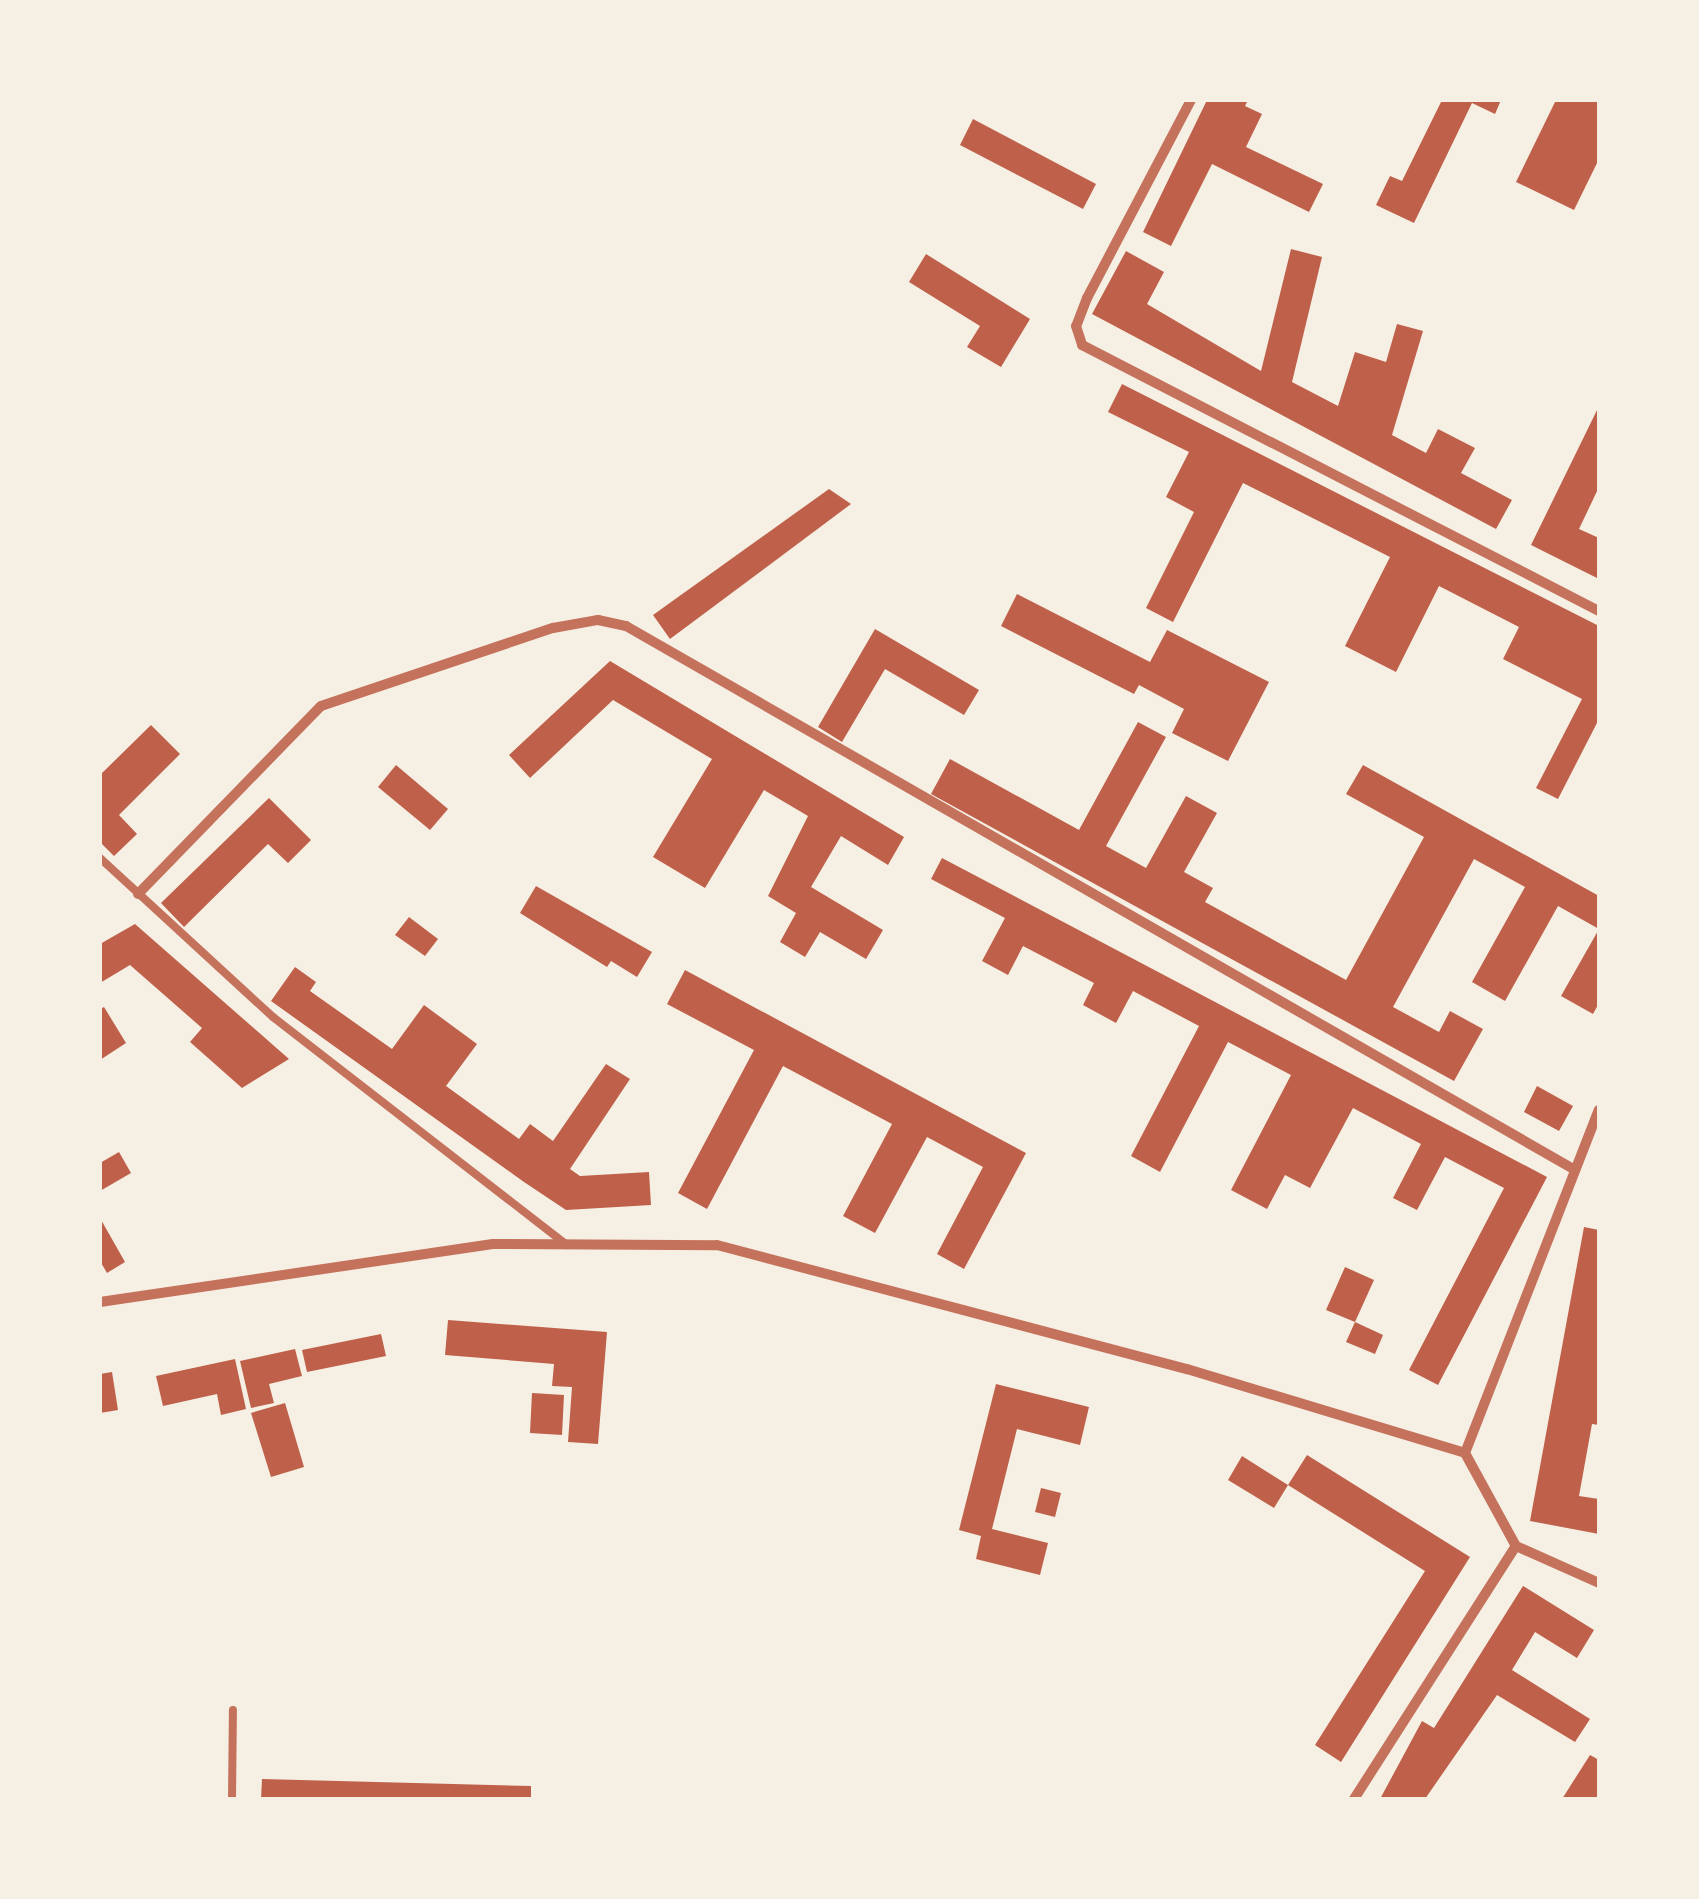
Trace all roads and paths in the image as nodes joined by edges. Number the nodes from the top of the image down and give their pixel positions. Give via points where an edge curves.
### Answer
1 (1192, 100) edge
2 (1599, 611) edge
3 (100, 858) edge
4 (138, 894) junction
5 (1599, 1110) edge
6 (1575, 1170) junction
7 (566, 1245) junction
8 (100, 1302) edge
9 (1464, 1453) junction
10 (1516, 1546) junction
11 (1599, 1583) edge
12 (233, 1710) dead end
13 (232, 1799) edge
14 (1354, 1799) edge

1 - 2 street via 1087,298 1076,326 1082,345
3 - 4 lane
4 - 6 street via 321,706 553,628 598,620 626,626
4 - 7 lane via 273,1017
5 - 6 street
6 - 9 street
7 - 8 street via 494,1244
7 - 9 street via 717,1245 1187,1368
9 - 10 street
10 - 11 street
10 - 14 street
12 - 13 lane

